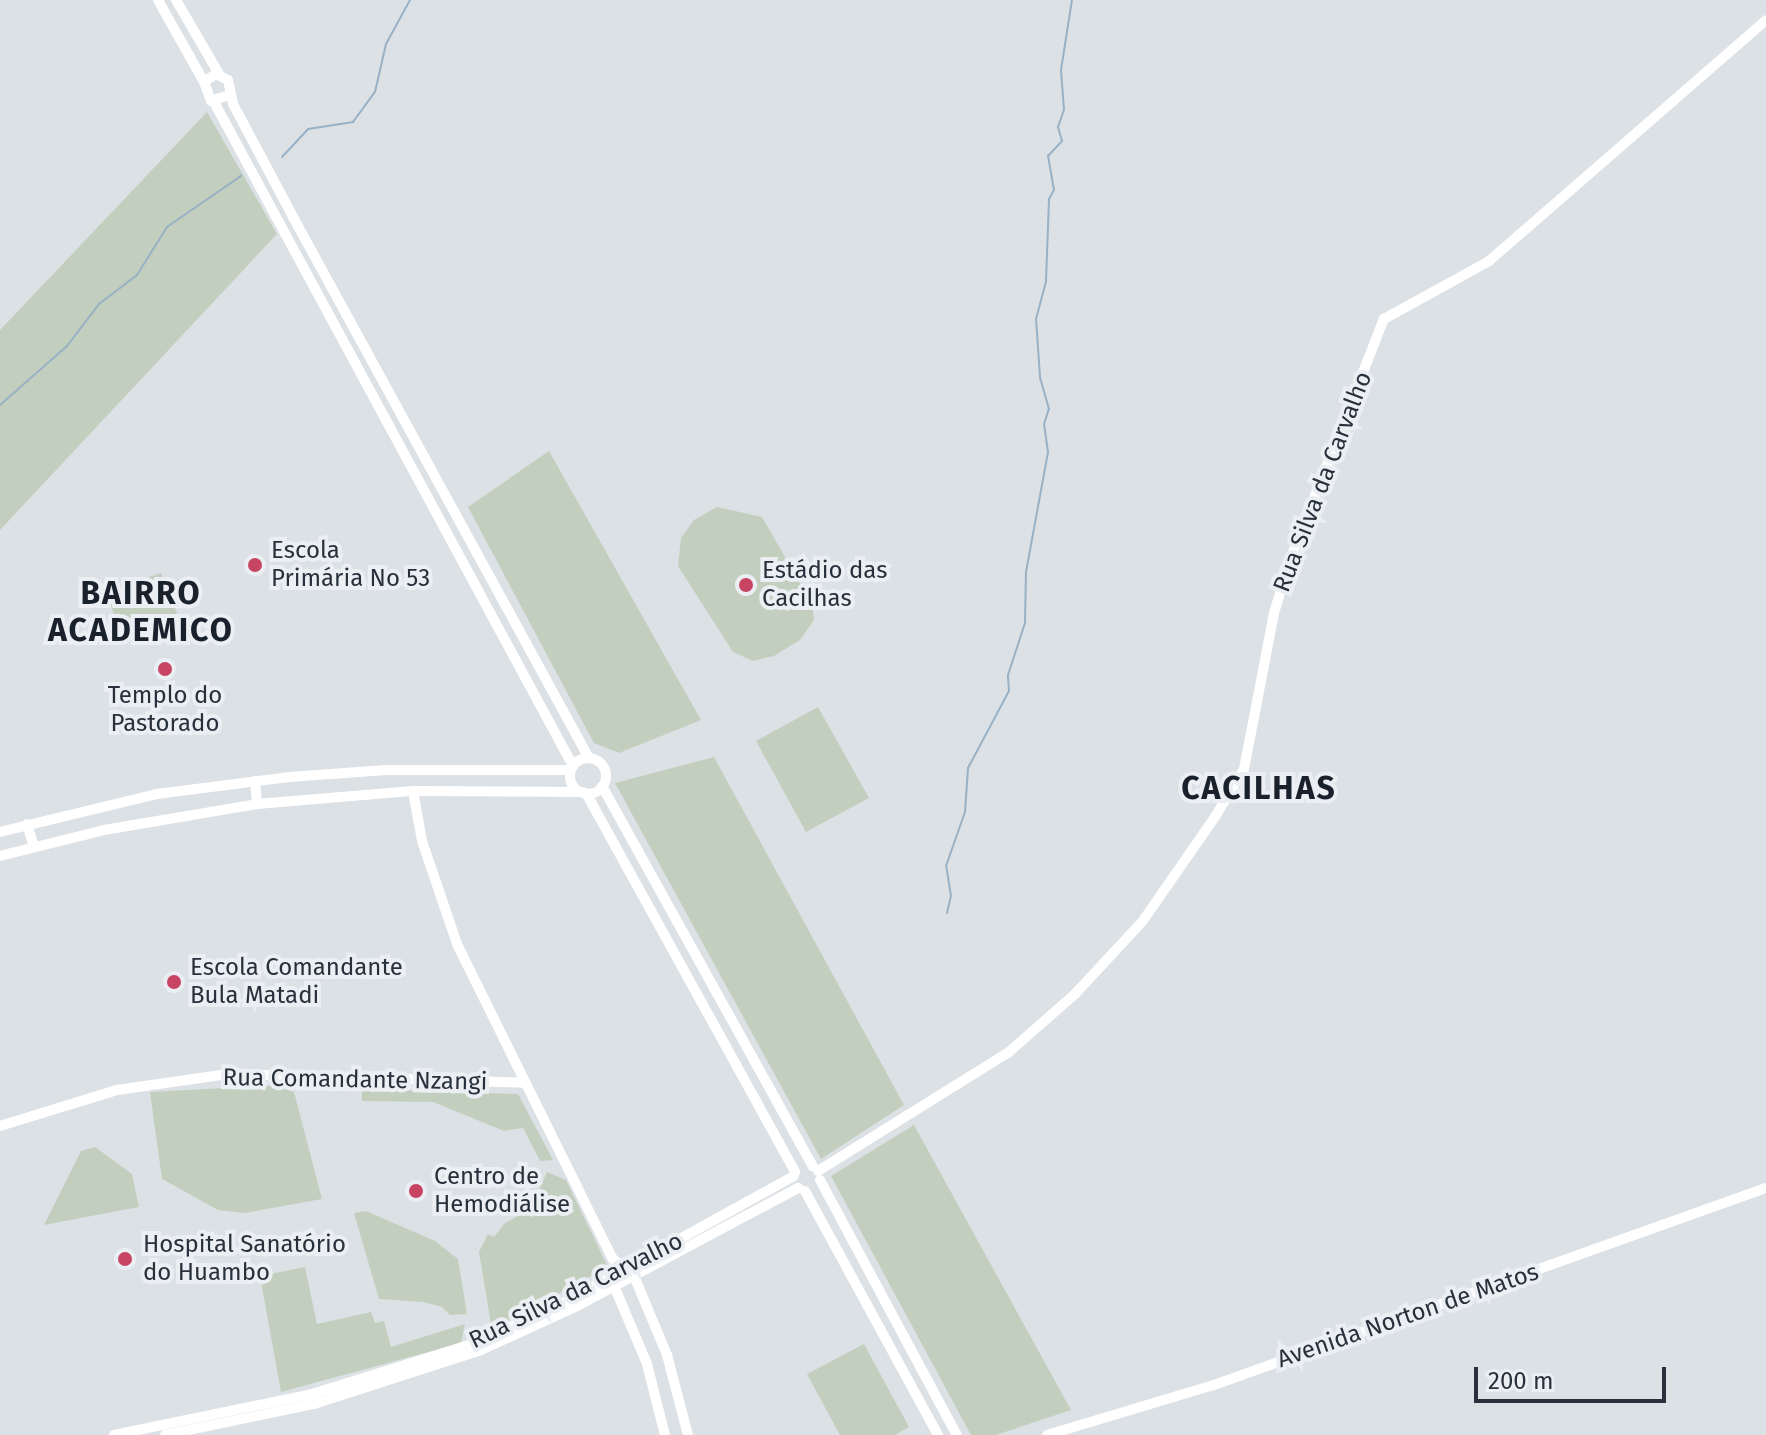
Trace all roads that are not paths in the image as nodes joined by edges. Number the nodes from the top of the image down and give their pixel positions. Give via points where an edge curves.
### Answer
1 (158, 0) edge
2 (176, 0) edge
3 (1766, 20) edge
4 (219, 74) junction
5 (204, 82) junction
6 (229, 95) junction
7 (214, 102) junction
8 (589, 758) junction
9 (486, 768) junction
10 (572, 768) junction
11 (255, 781) junction
12 (602, 786) junction
13 (413, 791) junction
14 (483, 791) junction
15 (584, 793) junction
16 (257, 804) junction
17 (27, 824) junction
18 (0, 832) edge
19 (34, 847) junction
20 (0, 856) edge
21 (525, 1083) junction
22 (0, 1126) edge
23 (817, 1172) junction
24 (794, 1174) junction
25 (1766, 1188) edge
26 (802, 1190) junction
27 (613, 1259) junction
28 (630, 1272) junction
29 (612, 1282) junction
30 (641, 1291) junction
31 (620, 1302) junction
32 (184, 1430) edge
33 (170, 1432) edge
34 (938, 1434) edge
35 (114, 1435) edge
36 (665, 1435) edge
37 (688, 1435) edge
38 (957, 1435) edge
39 (1047, 1435) edge

1 - 5 street
2 - 4 street
3 - 23 street, Rua Silva da Carvalho via 1489,261 1384,319 1291,557 1274,613 1244,769 1215,817 1142,922 1075,994 1009,1052
4 - 5 street
4 - 6 street via 230,84
5 - 7 street via 205,95
6 - 7 street
6 - 8 street
7 - 10 street
8 - 10 street
8 - 12 street via 604,768
9 - 10 street
9 - 11 street via 356,771
9 - 14 street via 491,780
10 - 15 street via 571,783
11 - 16 street
11 - 17 street via 157,794
12 - 15 street
12 - 23 street
13 - 14 street
13 - 16 street
13 - 21 street via 436,888
14 - 15 street
15 - 24 street
16 - 19 street
17 - 18 street
17 - 19 street
19 - 20 street
21 - 22 street, Rua Comandante Nzangi via 228,1074 117,1090
21 - 27 street
23 - 24 street, Rua Silva da Carvalho
23 - 26 street, Rua Silva da Carvalho
23 - 38 street
24 - 26 street
24 - 28 street, Rua Silva da Carvalho
25 - 39 street, Avenida Norton de Matos via 1214,1385
26 - 28 street, Rua Silva da Carvalho
26 - 34 street
27 - 28 street
27 - 29 street
28 - 29 street, Rua Silva da Carvalho
28 - 30 street
29 - 31 street
29 - 32 street, Rua Silva da Carvalho via 526,1326 365,1384
30 - 31 street via 627,1284
30 - 37 street via 667,1355
31 - 36 street via 647,1364
32 - 33 street, Rua Silva da Carvalho
33 - 35 street, Rua Silva da Carvalho

